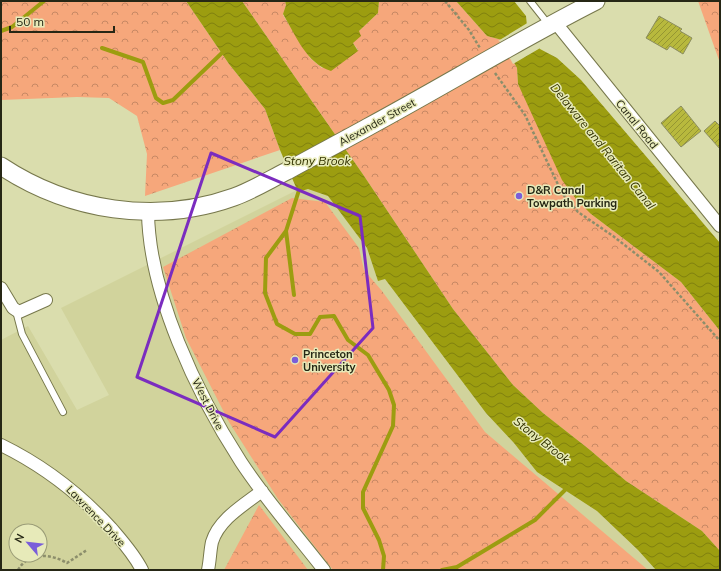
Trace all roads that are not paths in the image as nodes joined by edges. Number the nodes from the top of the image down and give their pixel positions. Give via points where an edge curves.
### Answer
1 (530, 1) edge
2 (596, 1) edge
3 (547, 26) junction
4 (1, 166) edge
5 (148, 212) junction
6 (720, 226) edge
7 (1, 288) edge
8 (46, 300) dead end
9 (16, 311) junction
10 (63, 412) dead end
11 (1, 445) edge
12 (262, 491) junction
13 (142, 570) edge
14 (208, 570) edge
15 (324, 570) edge

1 - 3 lane
2 - 3 main road, Alexander Street
3 - 5 main road, Alexander Street via 353,136 248,191 208,205
3 - 6 street, Canal Road
4 - 5 main road, Alexander Street via 35,186 64,197 109,209
5 - 12 street, West Drive via 157,279 186,358 223,432
7 - 9 street
8 - 9 street via 22,312
9 - 10 lane via 22,334
11 - 13 street, Lawrence Drive via 37,464 80,497 123,542
12 - 14 street via 228,517 218,530 212,542
12 - 15 street, West Drive

